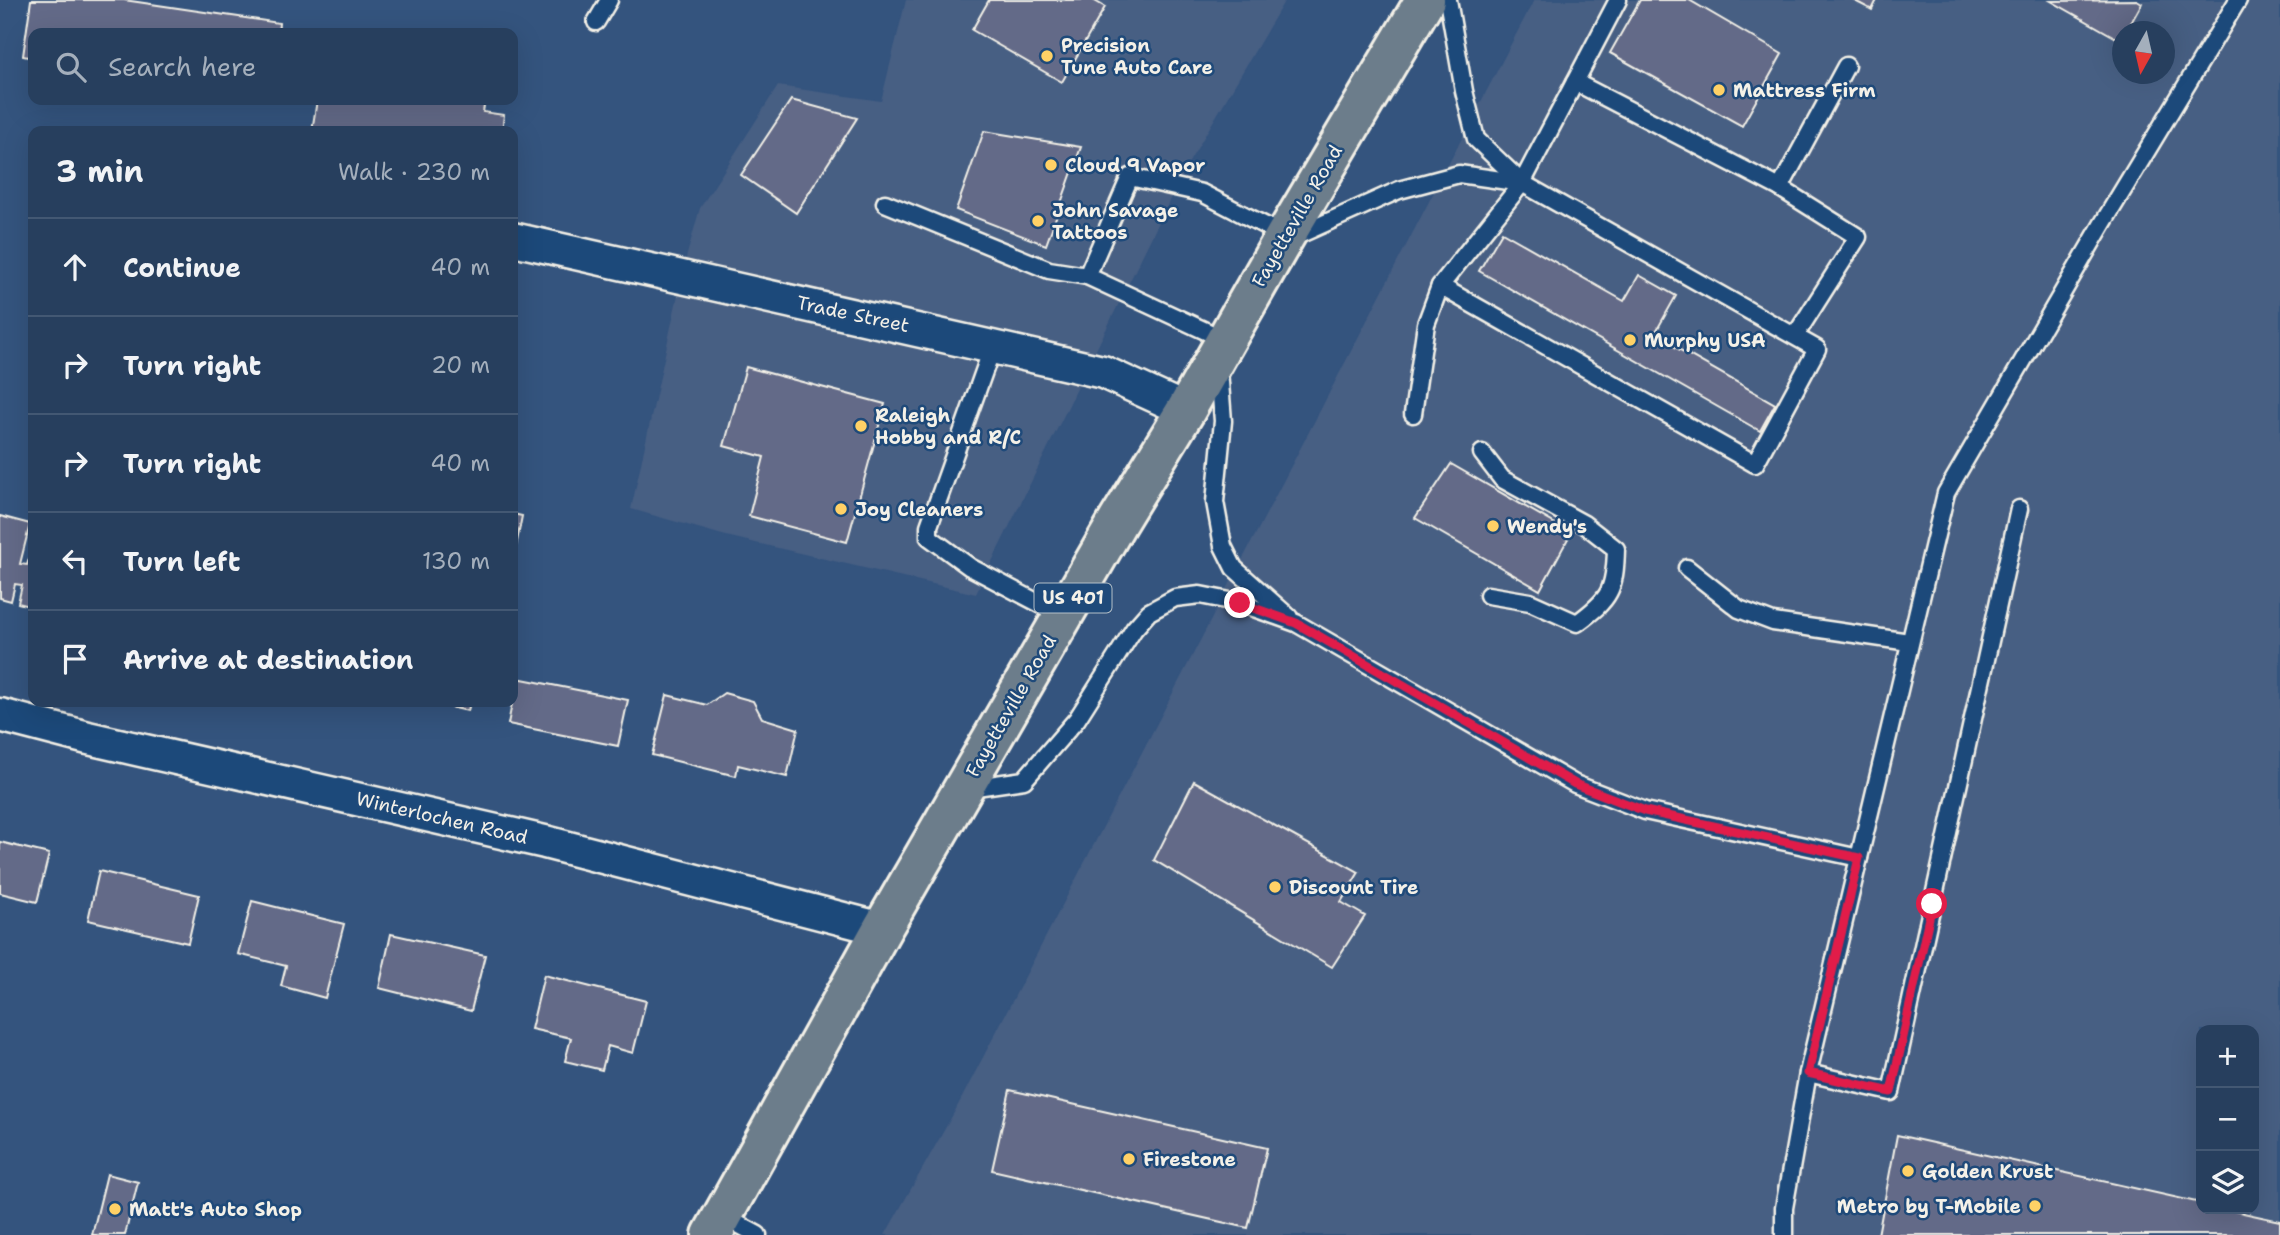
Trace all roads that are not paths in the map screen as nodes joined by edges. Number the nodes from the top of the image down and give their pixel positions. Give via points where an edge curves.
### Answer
1 (609, 0) edge
2 (1425, 0) edge
3 (1448, 0) edge
4 (1618, 0) edge
5 (2238, 0) edge
6 (597, 22) dead end
7 (1846, 66) dead end
8 (1575, 82) junction
9 (1522, 183) junction
10 (1780, 188) junction
11 (885, 203) dead end
12 (1283, 239) junction
13 (518, 240) edge
14 (1087, 276) junction
15 (1440, 286) junction
16 (1795, 336) junction
17 (993, 346) junction
18 (1221, 347) junction
19 (1185, 410) junction
20 (1413, 414) dead end
21 (1482, 453) dead end
22 (2019, 509) dead end
23 (1687, 568) dead end
24 (1488, 595) dead end
25 (1063, 616) junction
26 (1296, 623) junction
27 (1909, 642) junction
28 (0, 715) edge
29 (964, 788) junction
30 (1859, 858) junction
31 (882, 929) junction
32 (1808, 1073) junction
33 (718, 1226) edge
34 (758, 1235) edge
35 (1784, 1235) edge

1 - 6 lane
2 - 12 highway, Fayetteville Road / US 401
3 - 9 lane via 1476,139
4 - 8 lane
5 - 27 lane via 1946,493
7 - 10 lane
8 - 9 lane
8 - 10 lane
9 - 12 lane via 1459,174 1399,190
9 - 15 lane
9 - 16 lane
10 - 16 lane via 1858,237
11 - 14 lane via 1049,270
12 - 14 lane via 1202,193 1130,177
12 - 18 highway, Fayetteville Road / US 401
13 - 17 street, Trade Street
14 - 18 lane
15 - 16 lane via 1755,464 1817,349
15 - 20 lane via 1426,324
17 - 19 street, Trade Street via 1103,372
17 - 25 lane via 929,537 970,567
18 - 19 highway, Fayetteville Road / US 401
18 - 26 lane via 1223,421 1215,502 1223,545 1234,568
19 - 25 highway, Fayetteville Road / US 401
21 - 24 lane via 1502,479 1584,524 1616,549 1616,576 1602,605 1577,622 1530,602
22 - 32 lane via 1891,1092
23 - 27 lane via 1739,609 1773,622
25 - 29 highway, Fayetteville Road / US 401
26 - 29 lane via 1220,598 1175,598 1150,612 1134,629 1077,719 1024,780
26 - 30 lane via 1575,784 1645,811
27 - 30 lane
28 - 31 street, Winterlochen Road via 545,842
29 - 31 highway, Fayetteville Road / US 401
30 - 32 lane
31 - 33 highway, Fayetteville Road / US 401
32 - 35 lane via 1784,1208
33 - 34 lane

